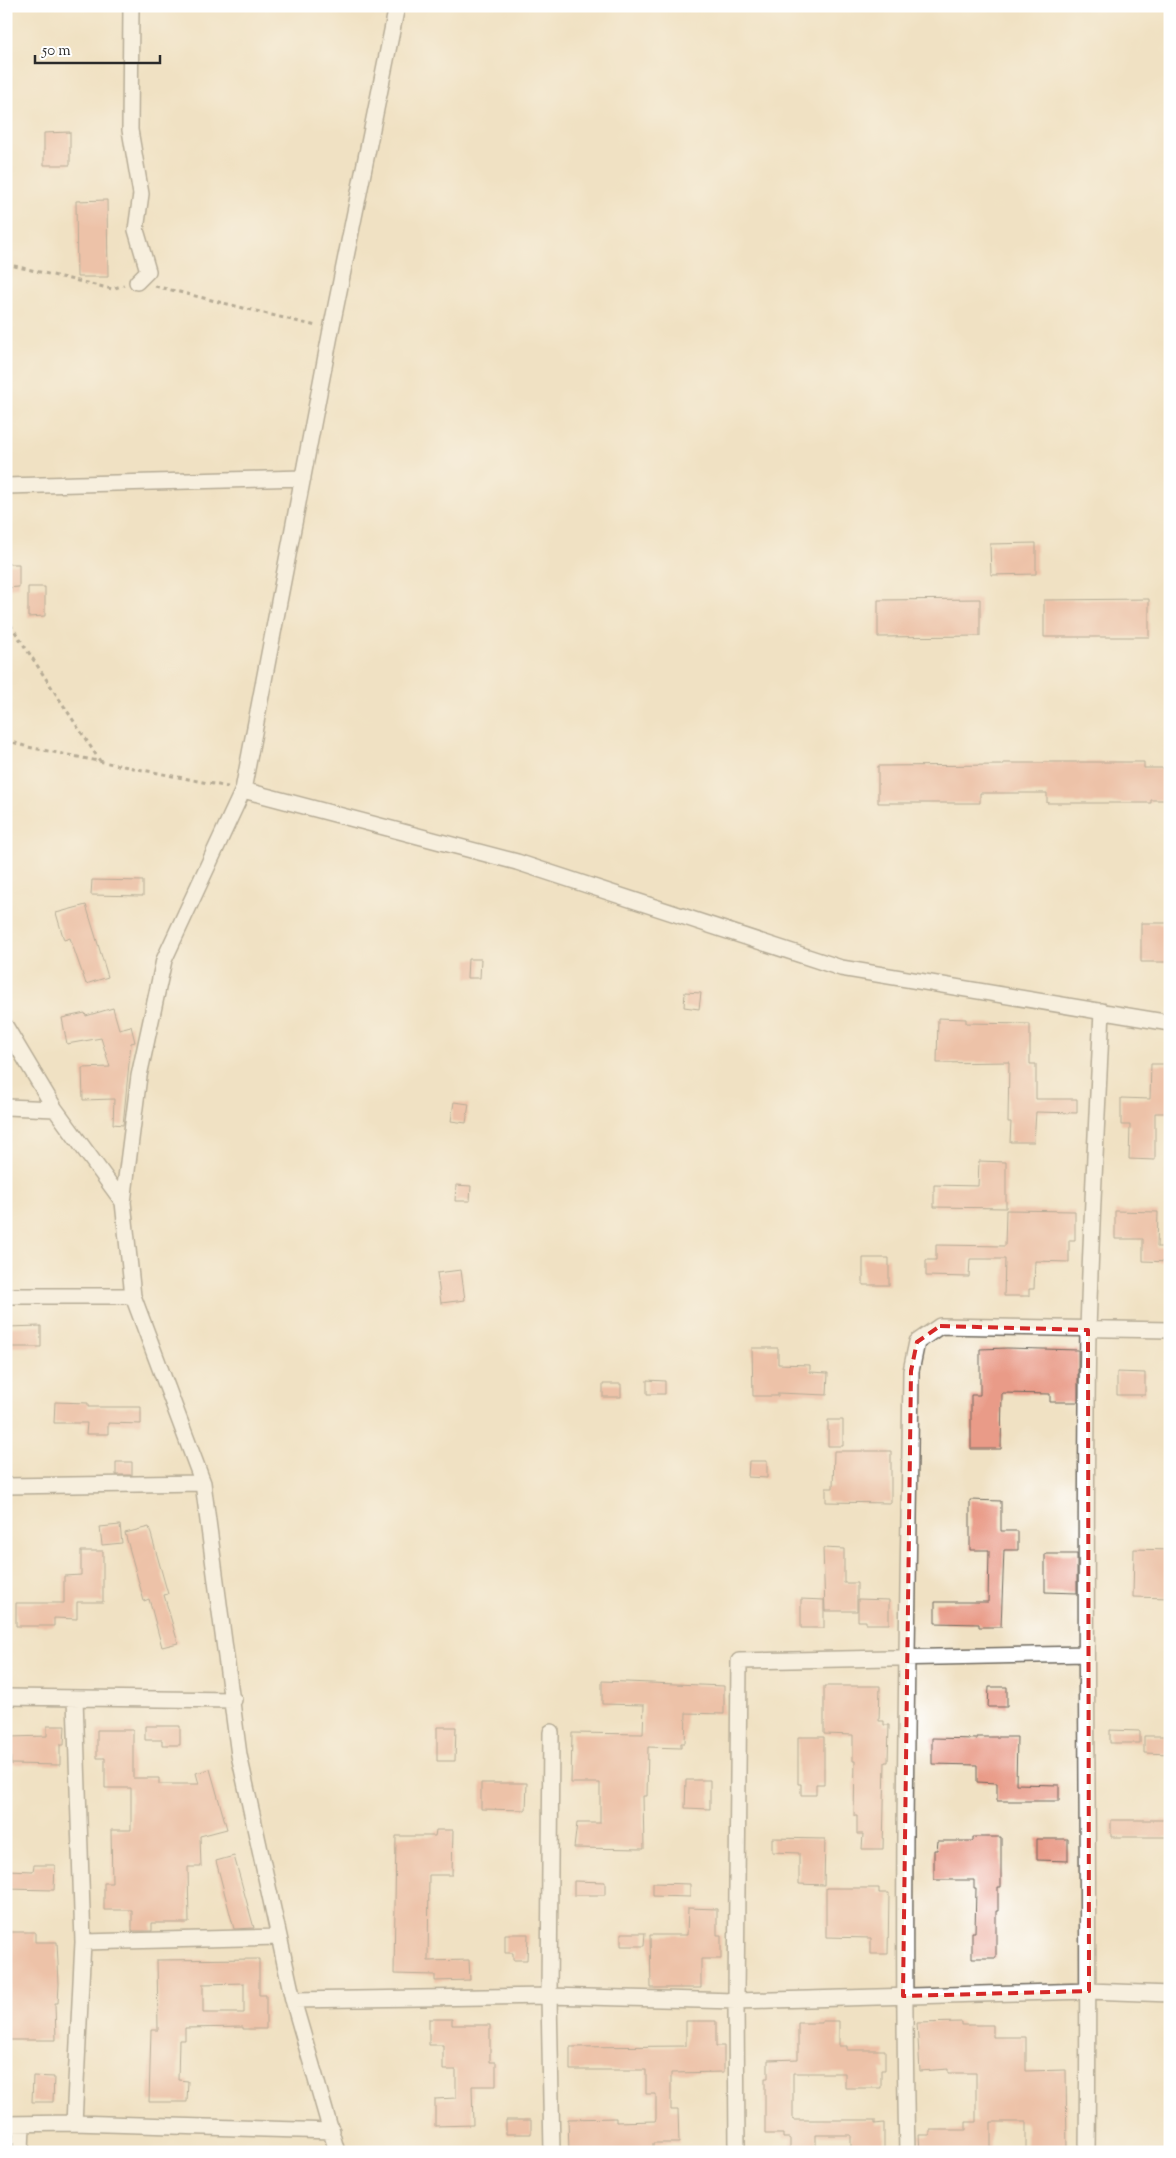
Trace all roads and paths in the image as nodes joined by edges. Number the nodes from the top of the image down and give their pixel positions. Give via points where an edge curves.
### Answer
1 (131, 6) edge
2 (397, 6) edge
3 (6, 264) edge
4 (137, 282) junction
5 (331, 330) junction
6 (303, 478) junction
7 (6, 486) edge
8 (6, 618) edge
9 (6, 740) edge
10 (100, 761) junction
11 (243, 790) junction
12 (1102, 1011) junction
13 (1170, 1023) edge
14 (6, 1027) edge
15 (6, 1107) edge
16 (55, 1109) junction
17 (123, 1202) junction
18 (6, 1296) edge
19 (133, 1296) junction
20 (1088, 1330) junction
21 (1170, 1330) edge
22 (203, 1483) junction
23 (6, 1486) edge
24 (1086, 1654) junction
25 (907, 1659) junction
26 (6, 1697) edge
27 (75, 1698) junction
28 (234, 1700) junction
29 (551, 1732) dead end
30 (279, 1937) junction
31 (83, 1942) junction
32 (1089, 1991) junction
33 (1170, 1994) edge
34 (549, 1996) junction
35 (903, 1996) junction
36 (293, 2000) junction
37 (736, 2001) junction
38 (74, 2123) junction
39 (6, 2124) edge
40 (22, 2124) junction
41 (332, 2131) junction
42 (21, 2152) edge
43 (337, 2152) edge
44 (552, 2152) edge
45 (737, 2152) edge
46 (907, 2152) edge
47 (1087, 2152) edge

1 - 4 street via 130,130 141,194 136,230 148,271
2 - 5 street
3 - 4 path via 112,289
4 - 5 path
5 - 6 street
6 - 7 street
6 - 11 street
8 - 10 path
9 - 10 path
10 - 11 path
11 - 12 street via 517,862 841,968
11 - 17 street via 164,960 139,1076
12 - 13 street
12 - 20 street
14 - 16 street
15 - 16 street
16 - 17 street
17 - 19 street
18 - 19 street
19 - 22 street
20 - 21 street
20 - 24 street
20 - 25 street via 940,1326 917,1342 911,1371
22 - 23 street
22 - 28 street
24 - 25 street
24 - 32 street
25 - 35 street
25 - 37 street via 739,1661
26 - 27 street
27 - 28 street
27 - 31 street
28 - 30 street via 240,1755
29 - 34 street
30 - 31 street
30 - 36 street
31 - 38 street
32 - 33 street
32 - 35 street
32 - 47 street
34 - 36 street
34 - 37 street
34 - 44 street
35 - 37 street
35 - 46 street
36 - 41 street
37 - 45 street
38 - 40 street
38 - 41 street
39 - 40 street
40 - 42 street
41 - 43 street

